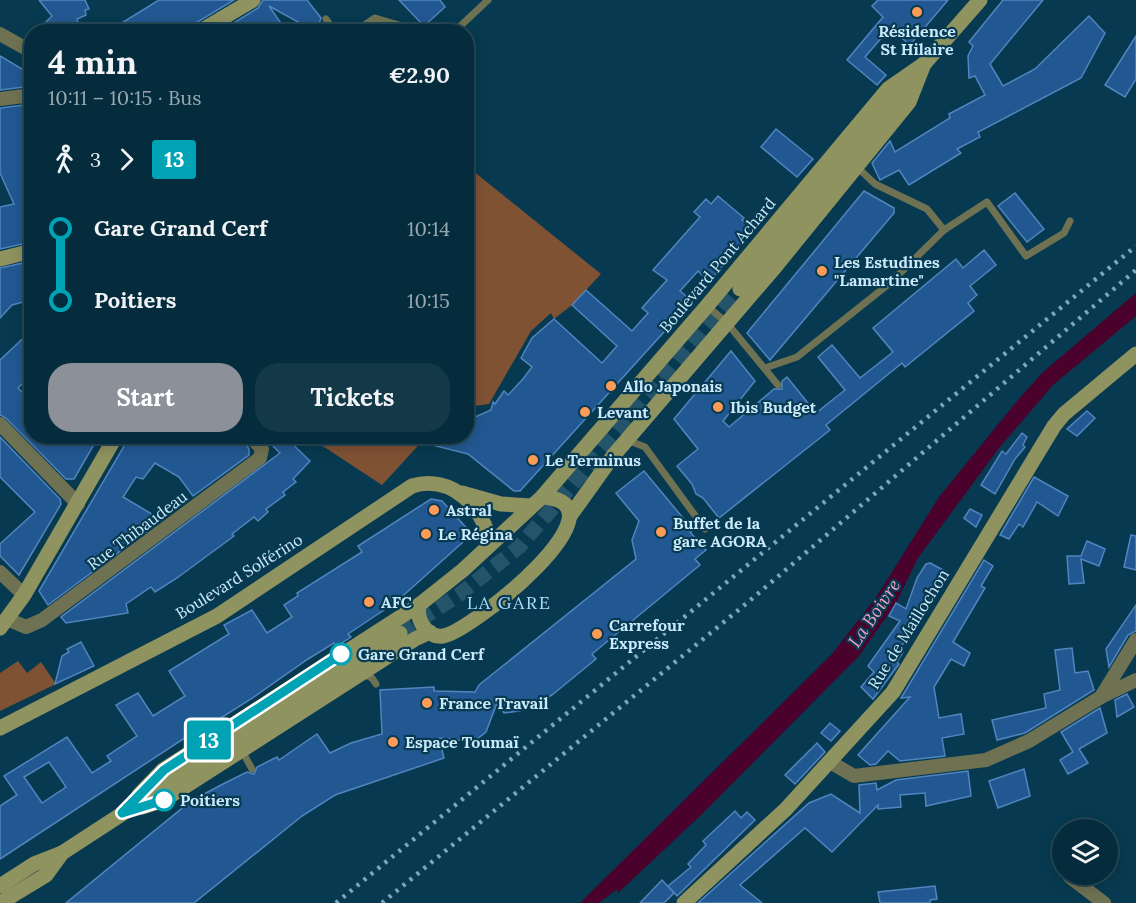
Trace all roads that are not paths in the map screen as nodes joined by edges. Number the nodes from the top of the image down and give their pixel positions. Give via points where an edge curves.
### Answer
1 (253, 0) edge
2 (488, 0) edge
3 (980, 0) edge
4 (326, 19) dead end
5 (212, 24) edge
6 (329, 24) edge
7 (366, 24) edge
8 (396, 24) edge
9 (462, 24) edge
10 (0, 34) edge
11 (24, 48) edge
12 (924, 64) junction
13 (24, 96) edge
14 (0, 99) edge
15 (857, 167) junction
16 (1070, 221) dead end
17 (944, 230) junction
18 (24, 253) edge
19 (0, 259) edge
20 (740, 289) tunnel mouth
21 (707, 306) junction
22 (727, 323) junction
23 (1136, 354) edge
24 (765, 368) junction
25 (778, 385) dead end
26 (0, 424) edge
27 (627, 440) junction
28 (112, 444) edge
29 (257, 444) edge
30 (462, 493) junction
31 (537, 502) junction
32 (78, 504) junction
33 (570, 516) junction
34 (705, 529) dead end
35 (490, 545) junction
36 (0, 572) edge
37 (24, 595) junction
38 (418, 604) junction
39 (4, 624) edge
40 (430, 632) junction
41 (399, 633) tunnel mouth
42 (1136, 640) edge
43 (362, 673) junction
44 (1136, 680) edge
45 (376, 684) dead end
46 (1101, 697) junction
47 (0, 728) edge
48 (242, 751) junction
49 (830, 762) junction
50 (252, 770) dead end
51 (122, 813) junction
52 (62, 853) junction
53 (1080, 885) edge
54 (0, 886) edge
55 (0, 903) edge
56 (684, 903) edge
57 (1104, 903) edge

1 - 5 street
2 - 9 lane
3 - 12 street, Boulevard Pont Achard
4 - 6 lane
7 - 8 lane via 375,18
10 - 11 street
12 - 15 street, Boulevard Pont Achard via 909,102
12 - 20 street, Boulevard Pont Achard
12 - 21 street, Boulevard Pont Achard via 888,89
13 - 14 street
15 - 17 lane via 875,184 927,209
15 - 22 street, Boulevard Pont Achard
16 - 17 lane via 1064,233 1026,256 987,202
17 - 24 lane via 890,283 797,357
18 - 19 street
21 - 22 lane
21 - 31 street, Boulevard Pont Achard
22 - 24 lane
22 - 27 street, Boulevard Pont Achard
23 - 49 street, Rue de Maillochon via 1054,426 893,693
24 - 25 lane
26 - 32 street
27 - 33 street, Boulevard Pont Achard
27 - 34 lane via 645,447
28 - 32 street
29 - 39 street, Rue Thibaudeau via 262,449 260,458 32,626
30 - 31 street, Boulevard Solférino via 501,504
30 - 35 street via 486,526
30 - 47 street, Boulevard Solférino via 434,482 412,486 217,616
31 - 33 street via 560,502
31 - 35 street, Boulevard Pont Achard
32 - 37 street
33 - 40 street, Boulevard Pont Achard via 560,542 512,589 453,632 442,636
35 - 38 street, Boulevard Pont Achard
36 - 37 street
37 - 39 street
38 - 40 street via 418,618
38 - 51 street, Boulevard Pont Achard via 164,770
40 - 43 street
41 - 51 street
42 - 46 street
43 - 45 lane
43 - 48 street
44 - 46 street
46 - 49 street via 1029,741 986,760 854,776
48 - 50 lane
48 - 51 street via 164,800
49 - 56 street, Rue de Maillochon via 773,822
51 - 52 street
52 - 54 street via 34,864
52 - 55 street via 46,875
53 - 57 street

